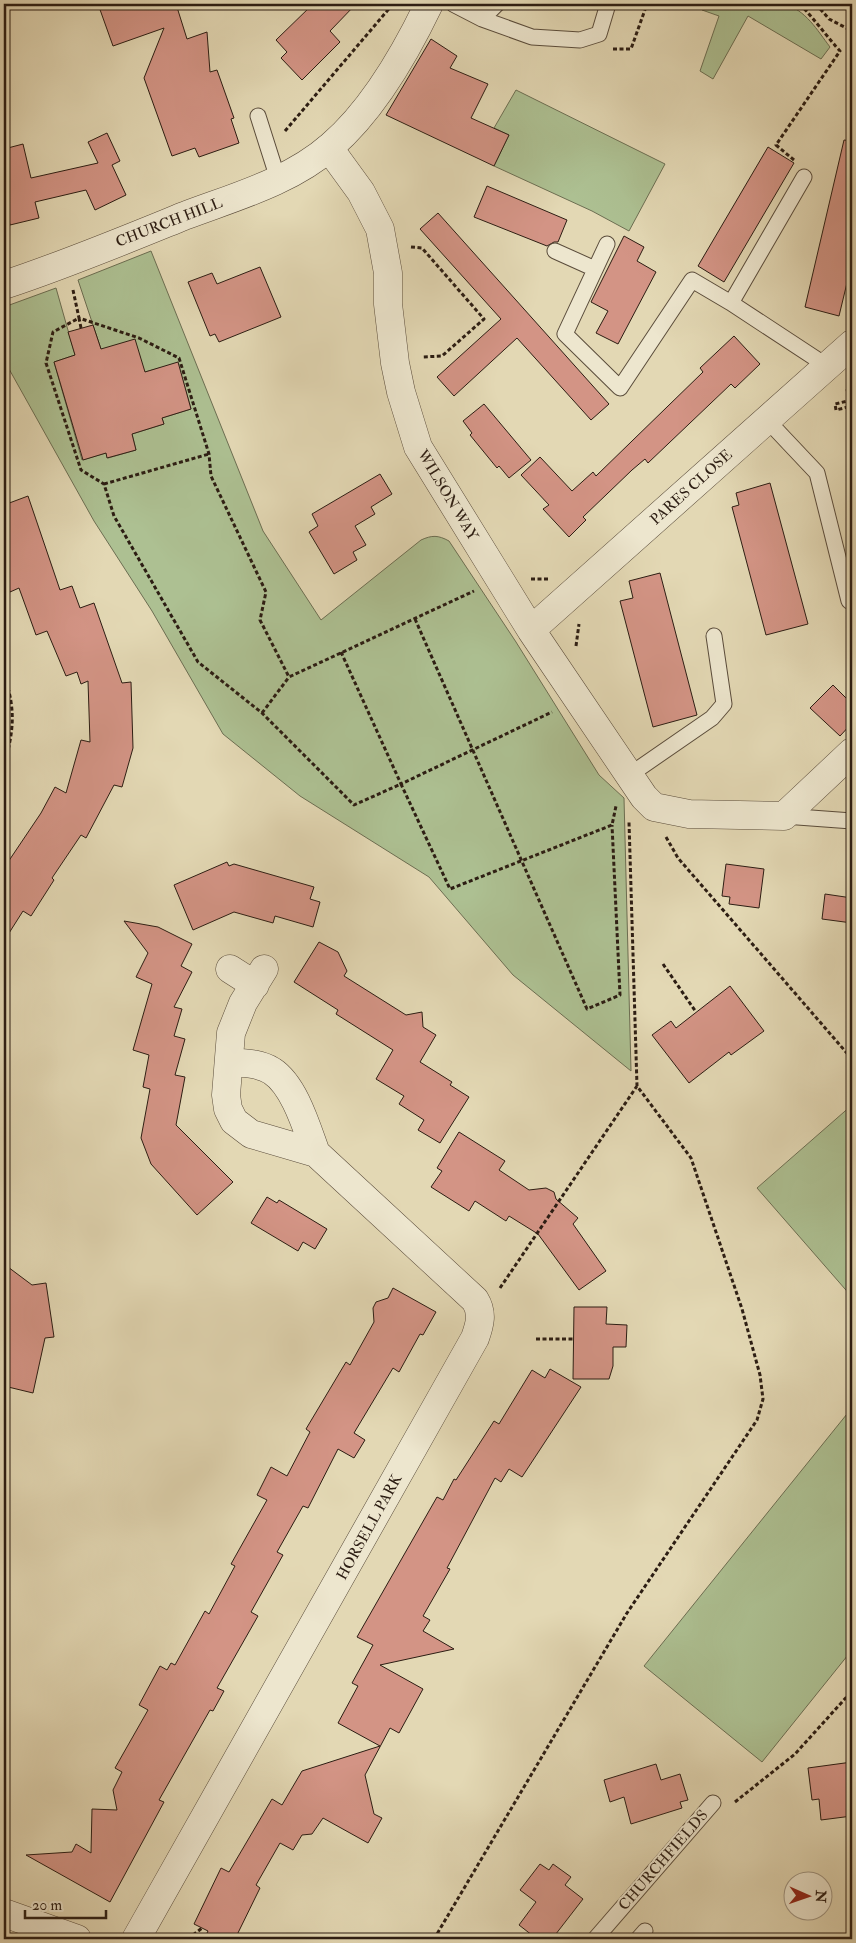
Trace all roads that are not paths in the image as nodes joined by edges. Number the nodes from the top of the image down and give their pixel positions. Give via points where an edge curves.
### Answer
1 (429, 4) edge
2 (453, 4) edge
3 (498, 4) edge
4 (608, 4) edge
5 (482, 19) junction
6 (258, 116) dead end
7 (329, 148) junction
8 (801, 171) road end
9 (278, 179) junction
10 (607, 244) dead end
11 (555, 251) dead end
12 (595, 269) junction
13 (4, 285) edge
14 (731, 303) junction
15 (852, 344) edge
16 (827, 366) junction
17 (767, 420) junction
18 (849, 602) dead end
19 (530, 630) junction
20 (714, 636) dead end
21 (852, 752) edge
22 (639, 800) junction
23 (784, 816) junction
24 (852, 821) edge
25 (230, 969) dead end
26 (230, 1062) junction
27 (316, 1153) junction
28 (713, 1803) dead end
29 (4, 1913) edge
30 (78, 1939) edge
31 (136, 1939) edge
32 (594, 1939) edge

1 - 7 street, CHURCH HILL via 375,95
2 - 5 lane
3 - 5 lane
4 - 5 lane via 599,34 580,40 532,37
6 - 9 lane
7 - 9 street, CHURCH HILL via 303,167
7 - 19 street, WILSON WAY via 362,192 380,228 388,273 395,362 418,447
8 - 14 lane
9 - 13 street, CHURCH HILL
10 - 12 lane
11 - 12 lane
12 - 14 lane via 565,334 620,388 692,280
14 - 16 lane
15 - 16 street, PARES CLOSE
16 - 17 street, PARES CLOSE
17 - 18 lane via 817,472
17 - 19 street, PARES CLOSE
19 - 22 street, WILSON WAY
20 - 22 lane via 724,704
21 - 23 street
22 - 23 street via 689,814
23 - 24 lane
25 - 26 street via 259,977 236,1017
26 - 27 street via 253,1064 272,1071 301,1114
26 - 27 street via 226,1096 228,1109 241,1128 251,1134
27 - 31 street, HORSELL PARK via 475,1300 480,1307 481,1318 475,1338
28 - 32 lane, CHURCHFIELDS
29 - 30 street

